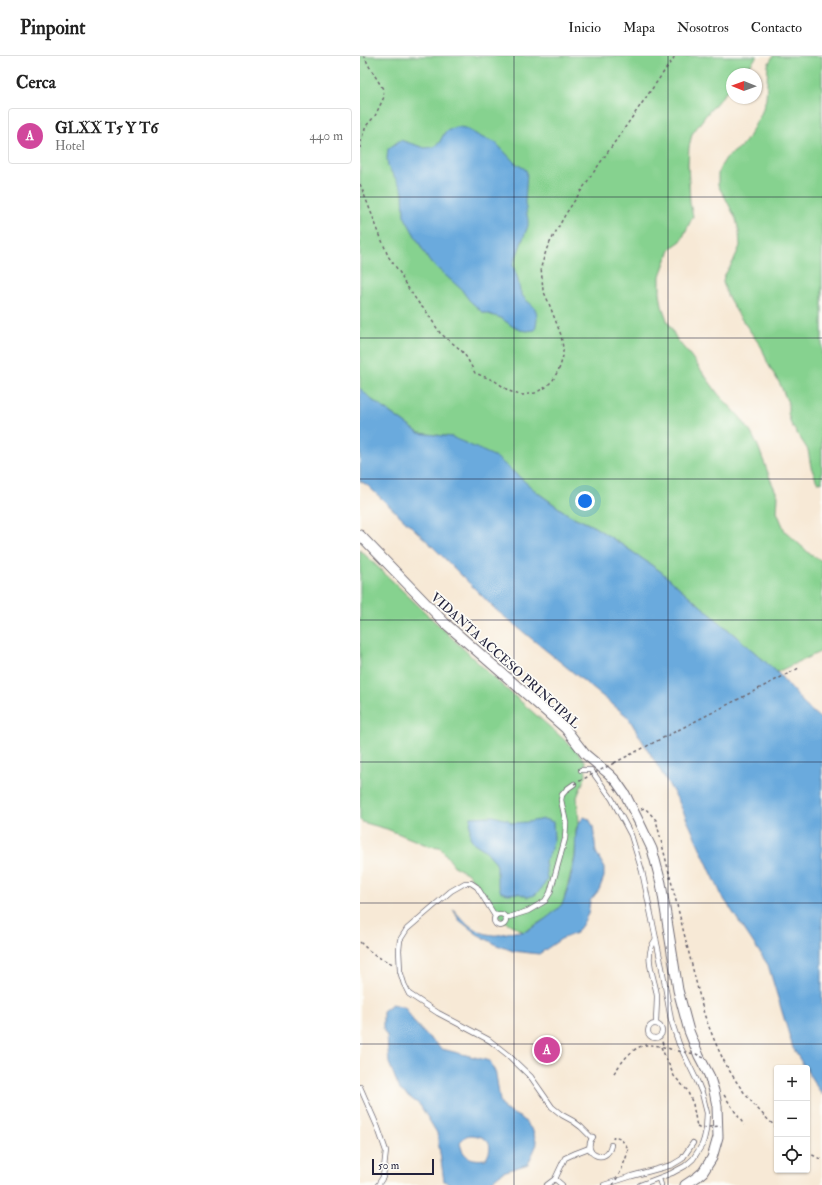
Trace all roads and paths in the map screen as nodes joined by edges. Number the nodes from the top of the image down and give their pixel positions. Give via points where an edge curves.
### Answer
1 (364, 56) edge
2 (675, 56) edge
3 (360, 148) edge
4 (360, 184) edge
5 (360, 535) edge
6 (799, 668) dead end
7 (581, 770) dead end
8 (574, 784) joint
9 (634, 811) junction
10 (496, 916) junction
11 (506, 918) junction
12 (656, 939) junction
13 (360, 942) edge
14 (400, 967) junction
15 (656, 1024) junction
16 (660, 1036) junction
17 (661, 1047) junction
18 (664, 1048) junction
19 (704, 1058) dead end
20 (614, 1073) dead end
21 (360, 1087) edge
22 (774, 1125) edge
23 (722, 1126) dead end
24 (692, 1143) dead end
25 (611, 1145) joint
26 (589, 1148) junction
27 (810, 1154) edge
28 (822, 1160) edge
29 (555, 1179) junction
30 (659, 1179) junction
31 (378, 1185) edge
32 (547, 1185) edge
33 (562, 1185) edge
34 (604, 1185) edge
35 (613, 1185) edge
36 (640, 1185) edge
37 (661, 1185) edge
38 (685, 1185) edge

1 - 3 path via 383,88 384,98 375,116 366,126
2 - 4 path via 590,176 547,248 541,267 542,290 561,335 563,356 556,377 535,393 517,394 475,373 461,350 440,333 388,256
5 - 9 street, VIDANTA ACCESO PRINCIPAL via 446,624 565,728 585,754 616,781
6 - 8 path, bridge
7 - 12 lane via 591,770 612,799 631,836 642,871
8 - 11 lane via 562,795 566,823 565,839 550,893 545,900 528,911
9 - 22 path via 645,808 656,820 704,1014 727,1068 753,1104
9 - 38 street, VIDANTA ACCESO PRINCIPAL via 652,849 662,883 678,990 689,1031 709,1074 717,1106 718,1137 712,1158 703,1172
10 - 11 lane via 502,914
10 - 11 lane via 494,920 498,926 505,924
10 - 14 lane via 476,887 471,883 460,885 407,929 400,940
12 - 15 lane via 652,945 650,958 657,996
12 - 30 lane via 671,1020 679,1044 702,1093 707,1122 702,1145 693,1158 680,1169
13 - 14 path via 379,958
14 - 26 lane via 404,984 410,994 438,1013 489,1040 508,1055 531,1077 552,1106 592,1138
15 - 16 lane via 662,1031
15 - 16 lane via 652,1025 648,1034 656,1038
16 - 18 path
17 - 18 path
17 - 20 path via 646,1045 634,1050
17 - 23 path, bridge via 674,1076 687,1090 693,1104 697,1127
18 - 19 path, bridge
21 - 31 lane via 386,1151 383,1177
24 - 34 lane via 682,1159 672,1165
25 - 26 lane via 603,1156 594,1154
25 - 35 path, bridge via 614,1136 620,1138 628,1148 621,1171
26 - 29 lane via 565,1158
27 - 28 path
29 - 32 lane
29 - 33 lane
30 - 36 lane
30 - 37 lane

